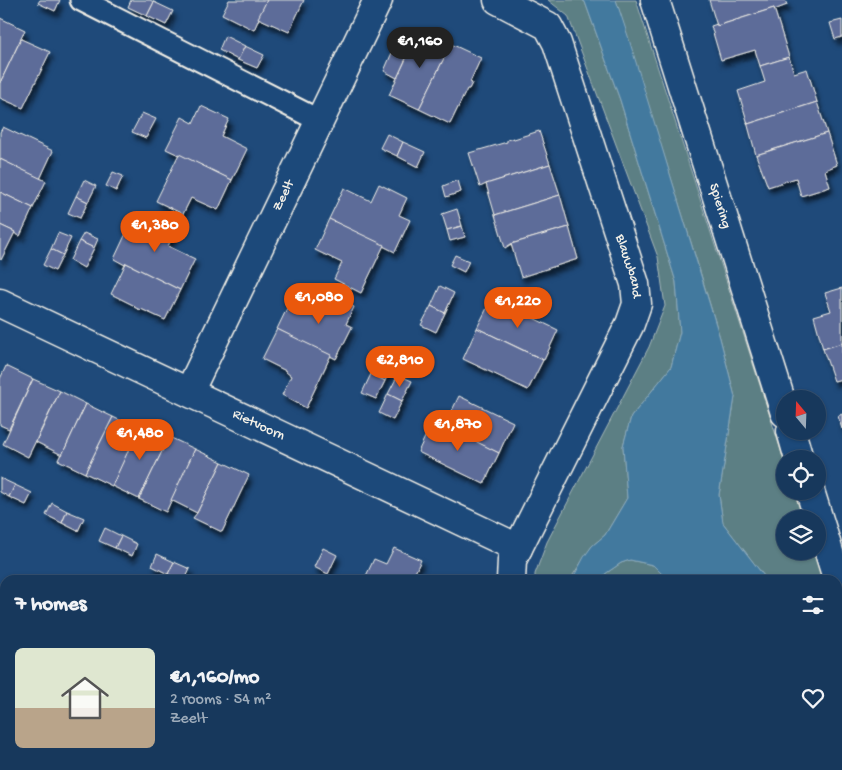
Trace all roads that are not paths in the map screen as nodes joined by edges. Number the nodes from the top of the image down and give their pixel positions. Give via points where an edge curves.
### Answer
1 (81, 0) edge
2 (378, 0) edge
3 (498, 0) edge
4 (655, 0) edge
5 (320, 121) junction
6 (0, 303) edge
7 (778, 390) edge
8 (189, 392) junction
9 (813, 500) edge
10 (518, 548) junction
11 (511, 575) edge
12 (836, 575) edge

1 - 5 lane
2 - 5 street, Zeelt
3 - 10 street, Blauwband via 548,26 557,43 635,284 637,304
4 - 7 street, Spiering
5 - 8 street, Zeelt
6 - 8 street, Rietvoorn
8 - 10 street, Rietvoorn
9 - 12 street
10 - 11 street, Blauwband via 512,560

